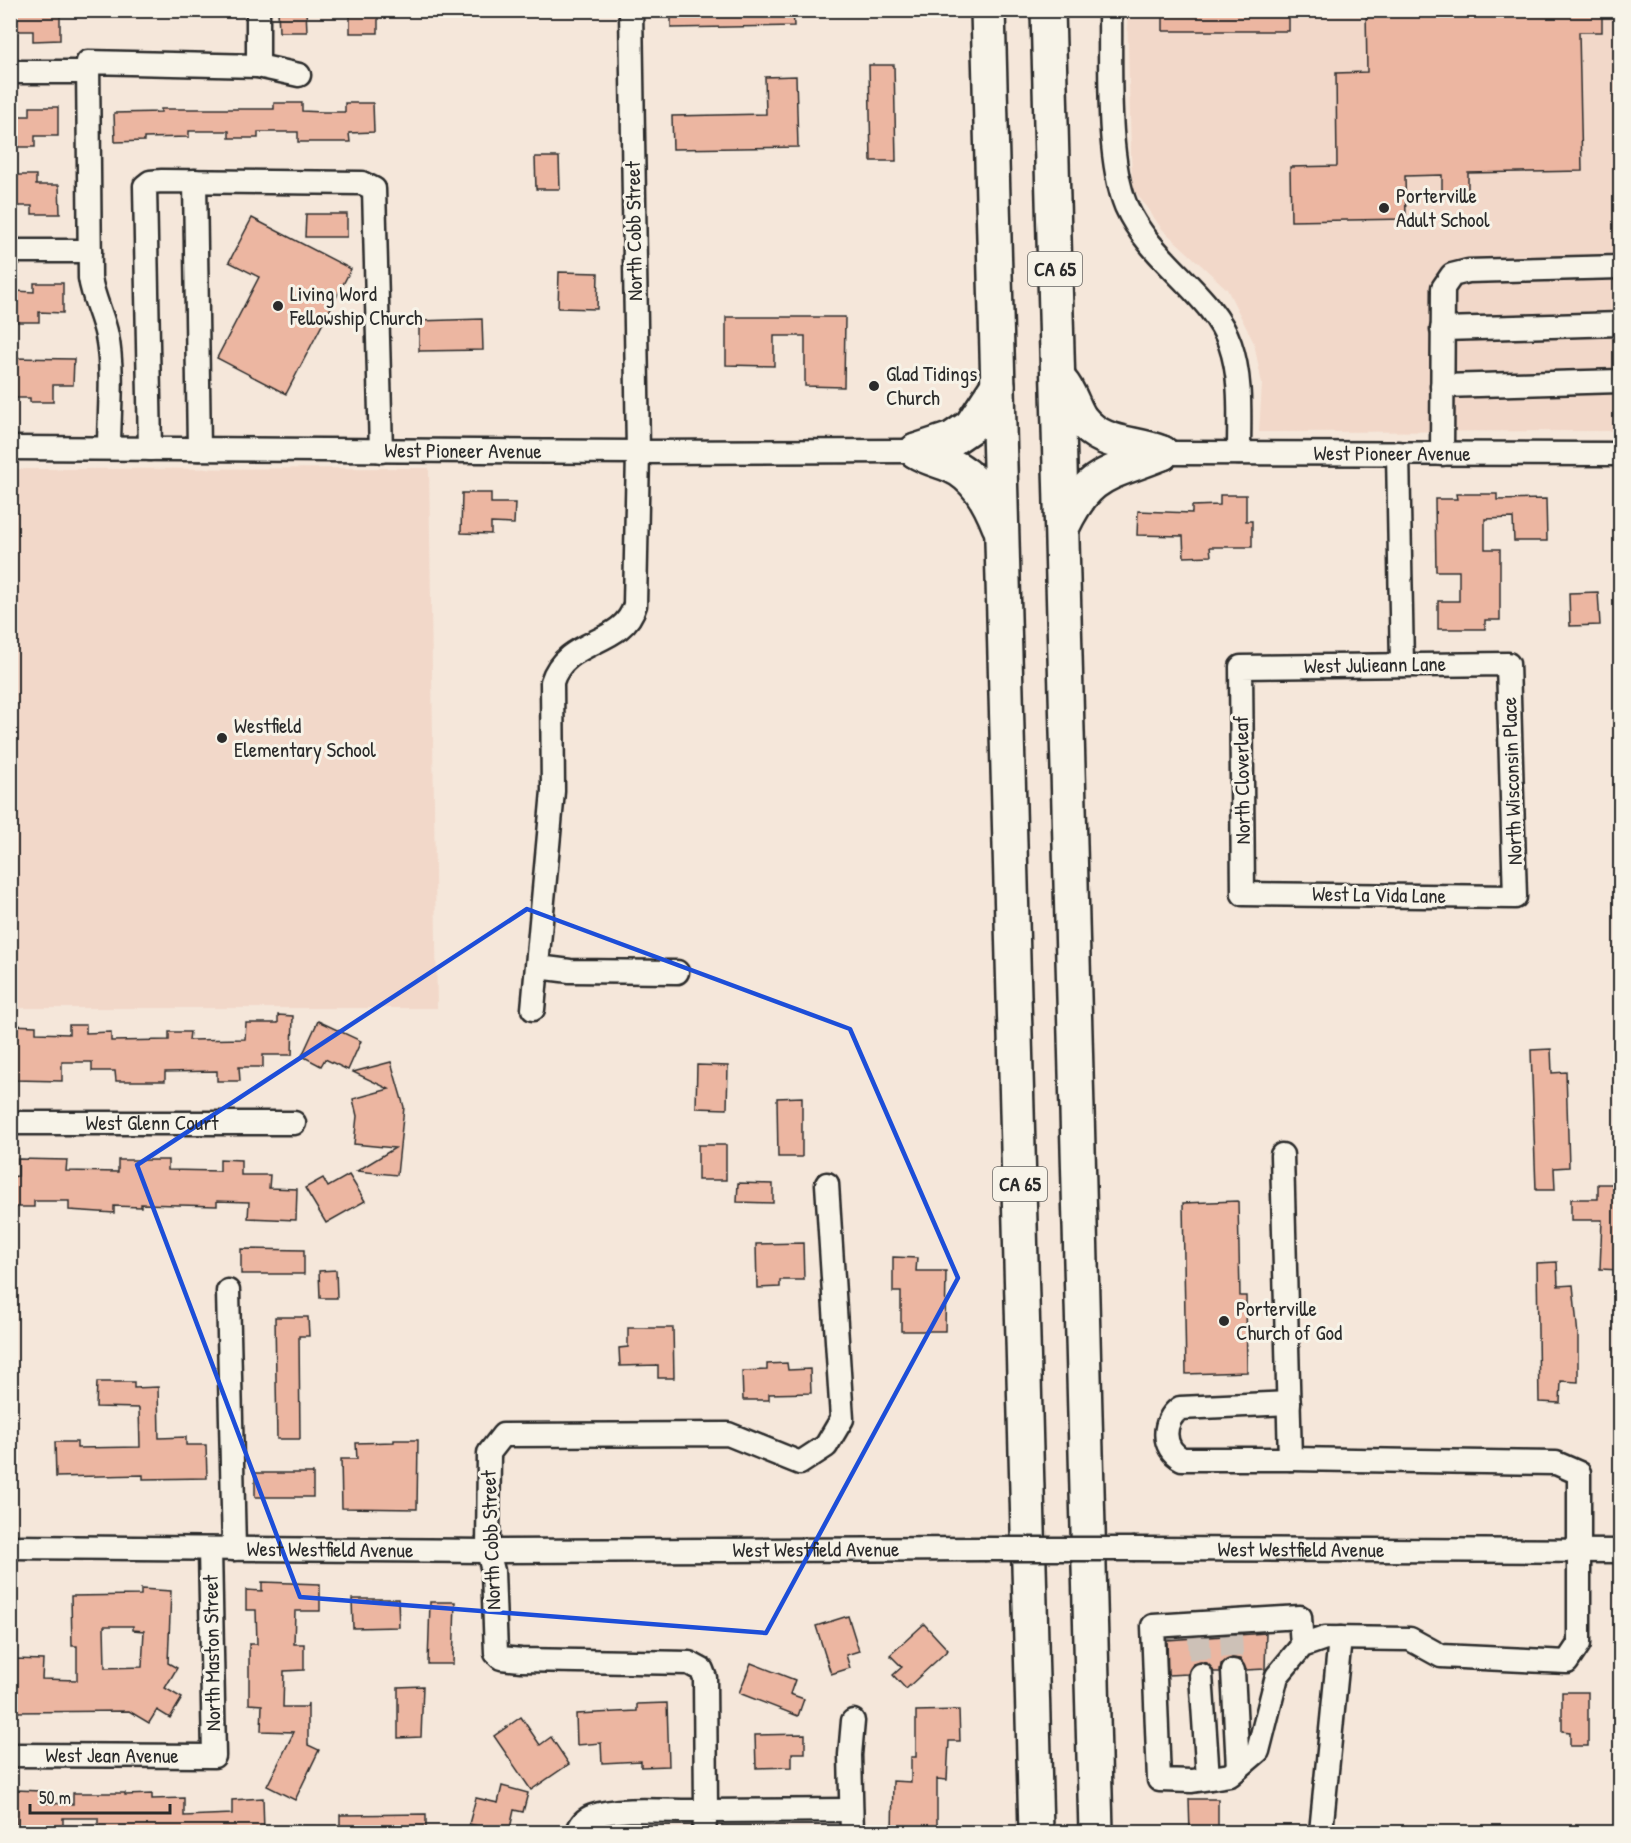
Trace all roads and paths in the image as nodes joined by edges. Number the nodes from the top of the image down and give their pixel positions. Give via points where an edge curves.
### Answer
1 (258, 10) edge
2 (631, 10) edge
3 (988, 10) edge
4 (1048, 10) edge
5 (1110, 10) edge
6 (258, 66) junction
7 (10, 72) edge
8 (88, 72) junction
9 (299, 75) dead end
10 (195, 181) junction
11 (10, 251) edge
12 (90, 251) junction
13 (1620, 267) edge
14 (1620, 324) edge
15 (1442, 329) junction
16 (1058, 378) junction
17 (1620, 381) edge
18 (998, 385) junction
19 (1442, 386) junction
20 (10, 448) edge
21 (109, 448) junction
22 (150, 449) junction
23 (199, 449) junction
24 (381, 451) junction
25 (916, 451) junction
26 (638, 452) junction
27 (1162, 453) junction
28 (1239, 453) junction
29 (1398, 453) junction
30 (1442, 454) junction
31 (1620, 454) edge
32 (1062, 528) junction
33 (1002, 535) junction
34 (1509, 664) joint
35 (1402, 665) junction
36 (1241, 667) joint
37 (1243, 894) joint
38 (1515, 897) joint
39 (538, 967) junction
40 (677, 972) dead end
41 (533, 1009) dead end
42 (10, 1123) edge
43 (294, 1124) dead end
44 (1282, 1155) dead end
45 (827, 1184) dead end
46 (228, 1291) dead end
47 (1289, 1403) junction
48 (1290, 1459) junction
49 (10, 1547) edge
50 (210, 1549) junction
51 (234, 1549) junction
52 (488, 1551) junction
53 (1580, 1551) junction
54 (1620, 1551) edge
55 (1340, 1638) junction
56 (1302, 1646) junction
57 (1233, 1671) tunnel mouth
58 (1202, 1675) tunnel mouth
59 (853, 1721) dead end
60 (10, 1755) edge
61 (214, 1756) joint
62 (1238, 1768) junction
63 (1208, 1778) junction
64 (851, 1810) junction
65 (705, 1822) edge
66 (578, 1833) edge
67 (852, 1833) edge
68 (1036, 1833) edge
69 (1096, 1833) edge
70 (1321, 1833) edge

1 - 6 street
2 - 26 street, North Cobb Street
3 - 18 highway, CA 65
4 - 16 highway, CA 65
5 - 28 street via 1114,147 1121,191 1148,243 1197,296 1230,342 1238,390
6 - 8 street via 88,62
6 - 9 street
7 - 8 street
8 - 12 street
10 - 22 street via 150,182 145,186
10 - 23 street
10 - 24 street via 362,183 374,189
11 - 12 street
12 - 21 street via 93,296 110,356
13 - 15 street via 1468,271 1452,275 1443,288
14 - 15 street
15 - 19 street
16 - 27 highway via 1069,390 1080,418 1098,435
16 - 32 highway, CA 65
17 - 19 street
18 - 25 highway via 971,426 952,440
18 - 33 highway, CA 65
19 - 30 street
20 - 21 street, West Pioneer Avenue
21 - 22 street, West Pioneer Avenue
22 - 23 street, West Pioneer Avenue
23 - 24 street, West Pioneer Avenue
24 - 26 street, West Pioneer Avenue
25 - 26 street, West Pioneer Avenue
25 - 33 highway via 955,466 969,476 991,505
26 - 39 street, North Cobb Street via 632,617 622,628 567,657 552,682 553,791
27 - 28 street, West Pioneer Avenue
27 - 32 highway via 1101,476 1078,497
28 - 29 street, West Pioneer Avenue
29 - 30 street, West Pioneer Avenue
29 - 35 street
30 - 31 street, West Pioneer Avenue
32 - 69 highway, CA 65
33 - 68 highway, CA 65
34 - 35 street, West Julieann Lane
34 - 38 street, North Wisconsin Place
35 - 36 street, West Julieann Lane
36 - 37 street, North Cloverleaf
37 - 38 street, West La Vida Lane
39 - 40 street
39 - 41 street
42 - 43 street, West Glenn Court
44 - 47 street
45 - 52 street, North Cobb Street via 842,1419 826,1446 800,1463 728,1434 503,1436 489,1453
46 - 51 street
47 - 48 street
47 - 48 street via 1180,1408 1168,1422 1167,1440 1170,1450 1182,1459
48 - 53 street via 1556,1463 1579,1473
49 - 50 street, West Westfield Avenue
50 - 51 street, West Westfield Avenue
50 - 61 street, North Maston Street
51 - 52 street, West Westfield Avenue
52 - 53 street, West Westfield Avenue, bridge
52 - 65 street, North Cobb Street via 493,1571 494,1640 501,1658 680,1662 702,1670
53 - 54 street, West Westfield Avenue
53 - 55 street via 1579,1644 1567,1662 1441,1656 1410,1639
55 - 56 street via 1325,1638
55 - 70 street
56 - 62 street via 1277,1676 1257,1750
56 - 63 street via 1300,1617 1199,1630 1153,1626 1159,1780
57 - 62 street
58 - 63 street
59 - 64 street
60 - 61 street, West Jean Avenue
62 - 63 street via 1230,1775
64 - 65 street
64 - 67 street
65 - 66 street via 610,1812 591,1816 580,1825

